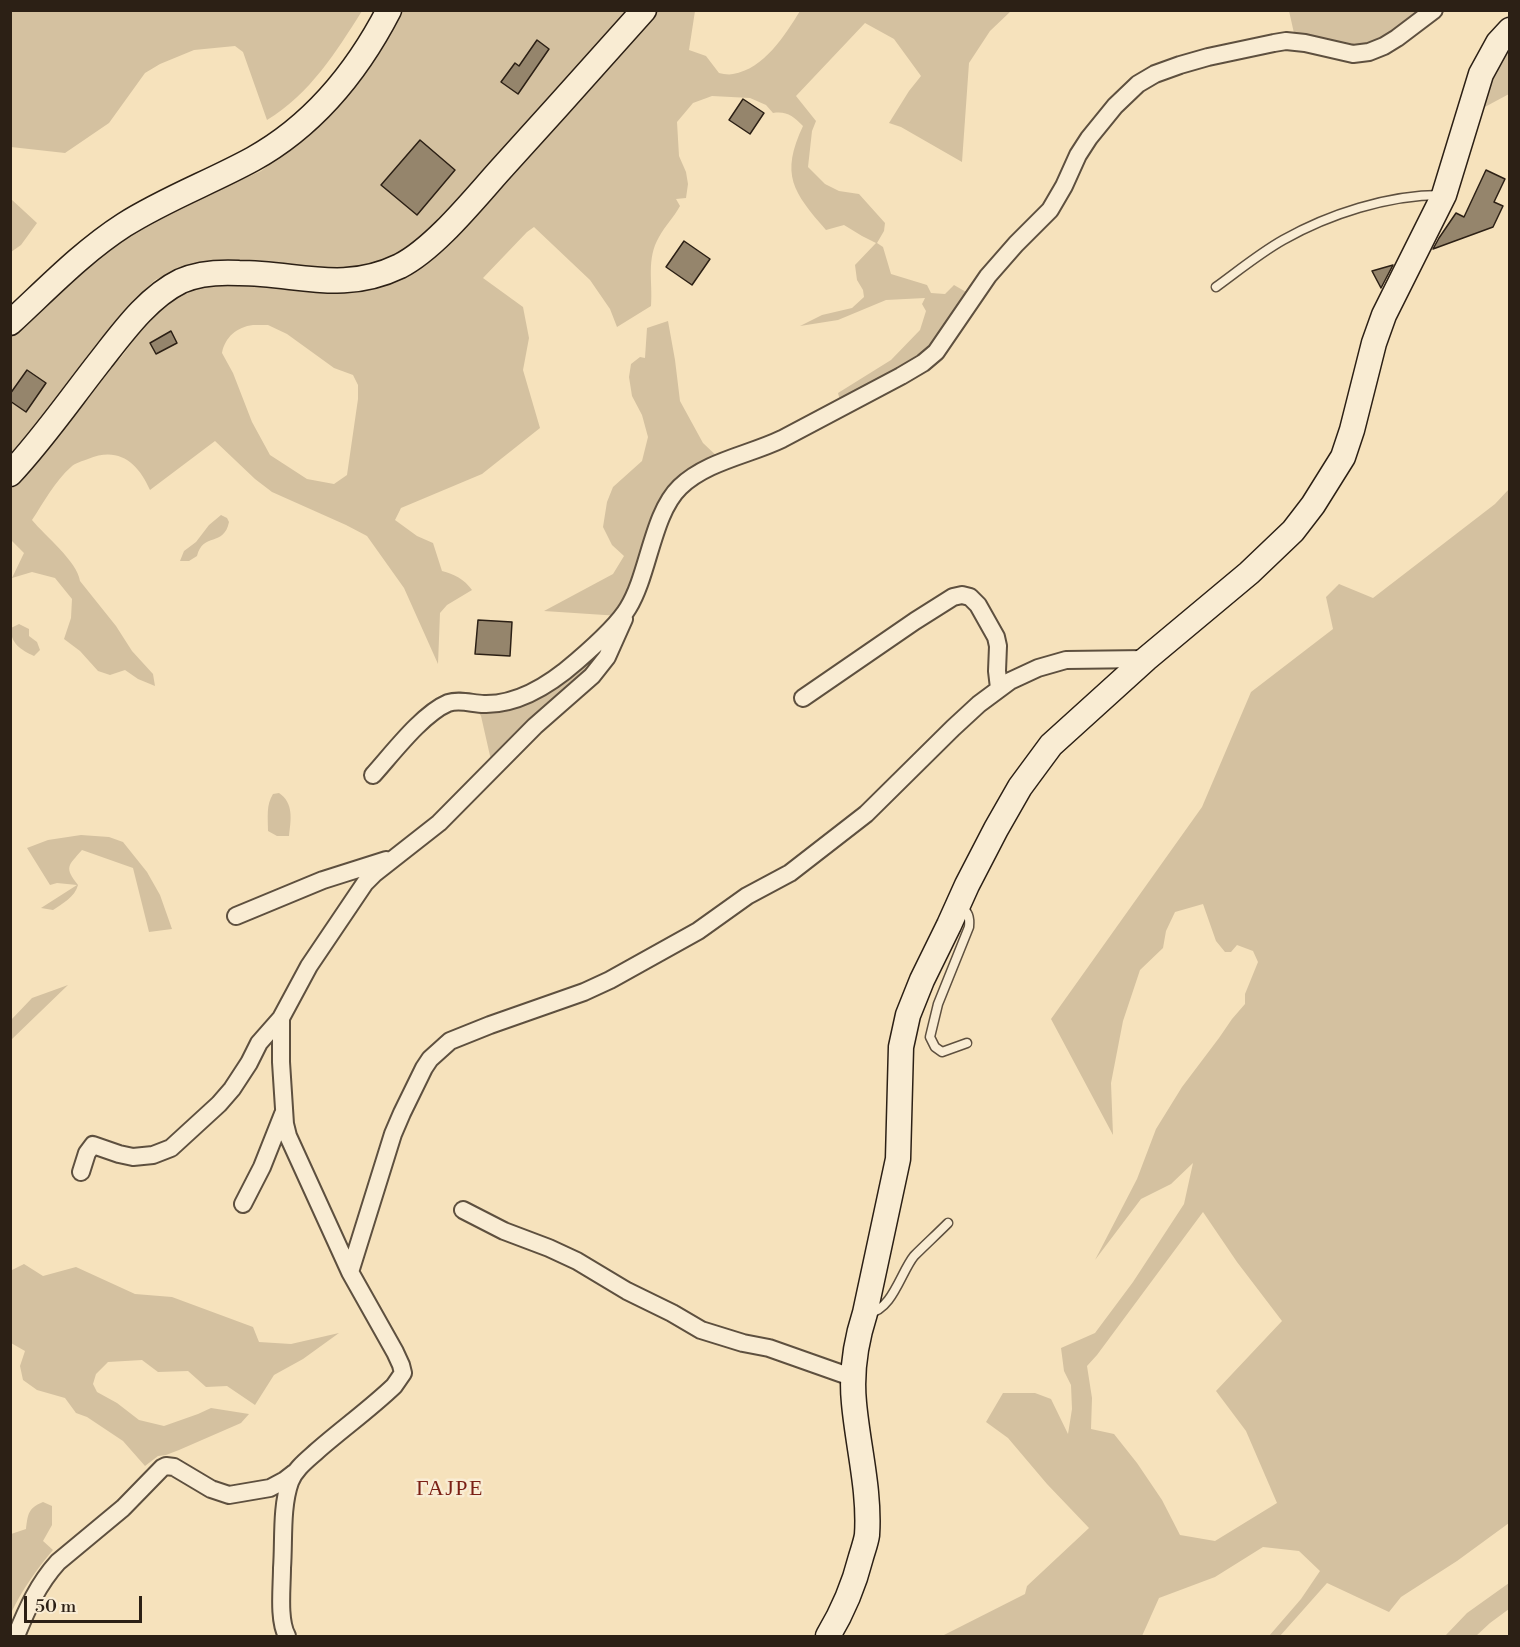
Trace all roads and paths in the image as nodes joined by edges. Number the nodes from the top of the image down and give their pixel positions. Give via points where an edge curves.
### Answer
1 (389, 10) edge
2 (644, 10) edge
3 (1434, 10) edge
4 (1509, 30) edge
5 (1444, 195) junction
6 (1216, 287) dead end
7 (10, 323) edge
8 (10, 474) edge
9 (628, 608) junction
10 (1146, 659) junction
11 (999, 688) junction
12 (802, 698) dead end
13 (373, 775) dead end
14 (396, 858) junction
15 (959, 904) junction
16 (236, 915) dead end
17 (281, 1018) junction
18 (967, 1043) dead end
19 (284, 1112) junction
20 (81, 1172) dead end
21 (243, 1204) dead end
22 (463, 1210) dead end
23 (948, 1223) dead end
24 (351, 1272) junction
25 (865, 1313) junction
26 (854, 1378) junction
27 (295, 1472) junction
28 (16, 1636) edge
29 (287, 1636) edge
30 (828, 1636) edge

1 - 7 main road via 352,70 326,103 297,130 252,160 122,226
2 - 8 main road via 422,252 390,270 351,281 241,273 206,274 181,281 137,317
3 - 9 street via 1397,38 1370,52 1353,54 1286,41 1180,65 1138,84 1089,138 1050,210 988,276 932,356 832,413 772,444 710,467 679,487 663,512
4 - 5 main road via 1481,74
5 - 6 lane via 1421,195 1357,208 1315,223 1281,241
5 - 10 main road via 1384,315 1343,457 1293,531
9 - 13 street via 578,661 527,695 503,703 455,701 439,708 420,723
9 - 14 street via 613,646 592,676 439,823
10 - 11 street via 1060,662 1025,673
10 - 15 main road via 1051,745 1020,787
11 - 12 street via 996,637 978,605 962,595 915,621
11 - 24 street via 866,814 790,873 610,980 450,1041 440,1050 424,1068 393,1134
14 - 16 street via 323,880
14 - 17 street via 374,874 357,894 309,966
15 - 18 lane via 967,911 969,927 938,1004 930,1036 942,1052
15 - 25 main road via 908,1015 901,1047 898,1159
17 - 19 street
17 - 20 street via 262,1038 232,1089 171,1149 133,1157 93,1145
19 - 21 street
19 - 24 street via 293,1149
22 - 26 street via 576,1261 701,1330 769,1348
23 - 25 lane via 913,1258 884,1305
24 - 27 street via 403,1373 388,1392
25 - 26 main road
26 - 30 main road via 867,1537 855,1579
27 - 28 street via 270,1488 229,1495 174,1467 162,1468 123,1508 49,1571
27 - 29 street via 287,1492 284,1518 282,1588

